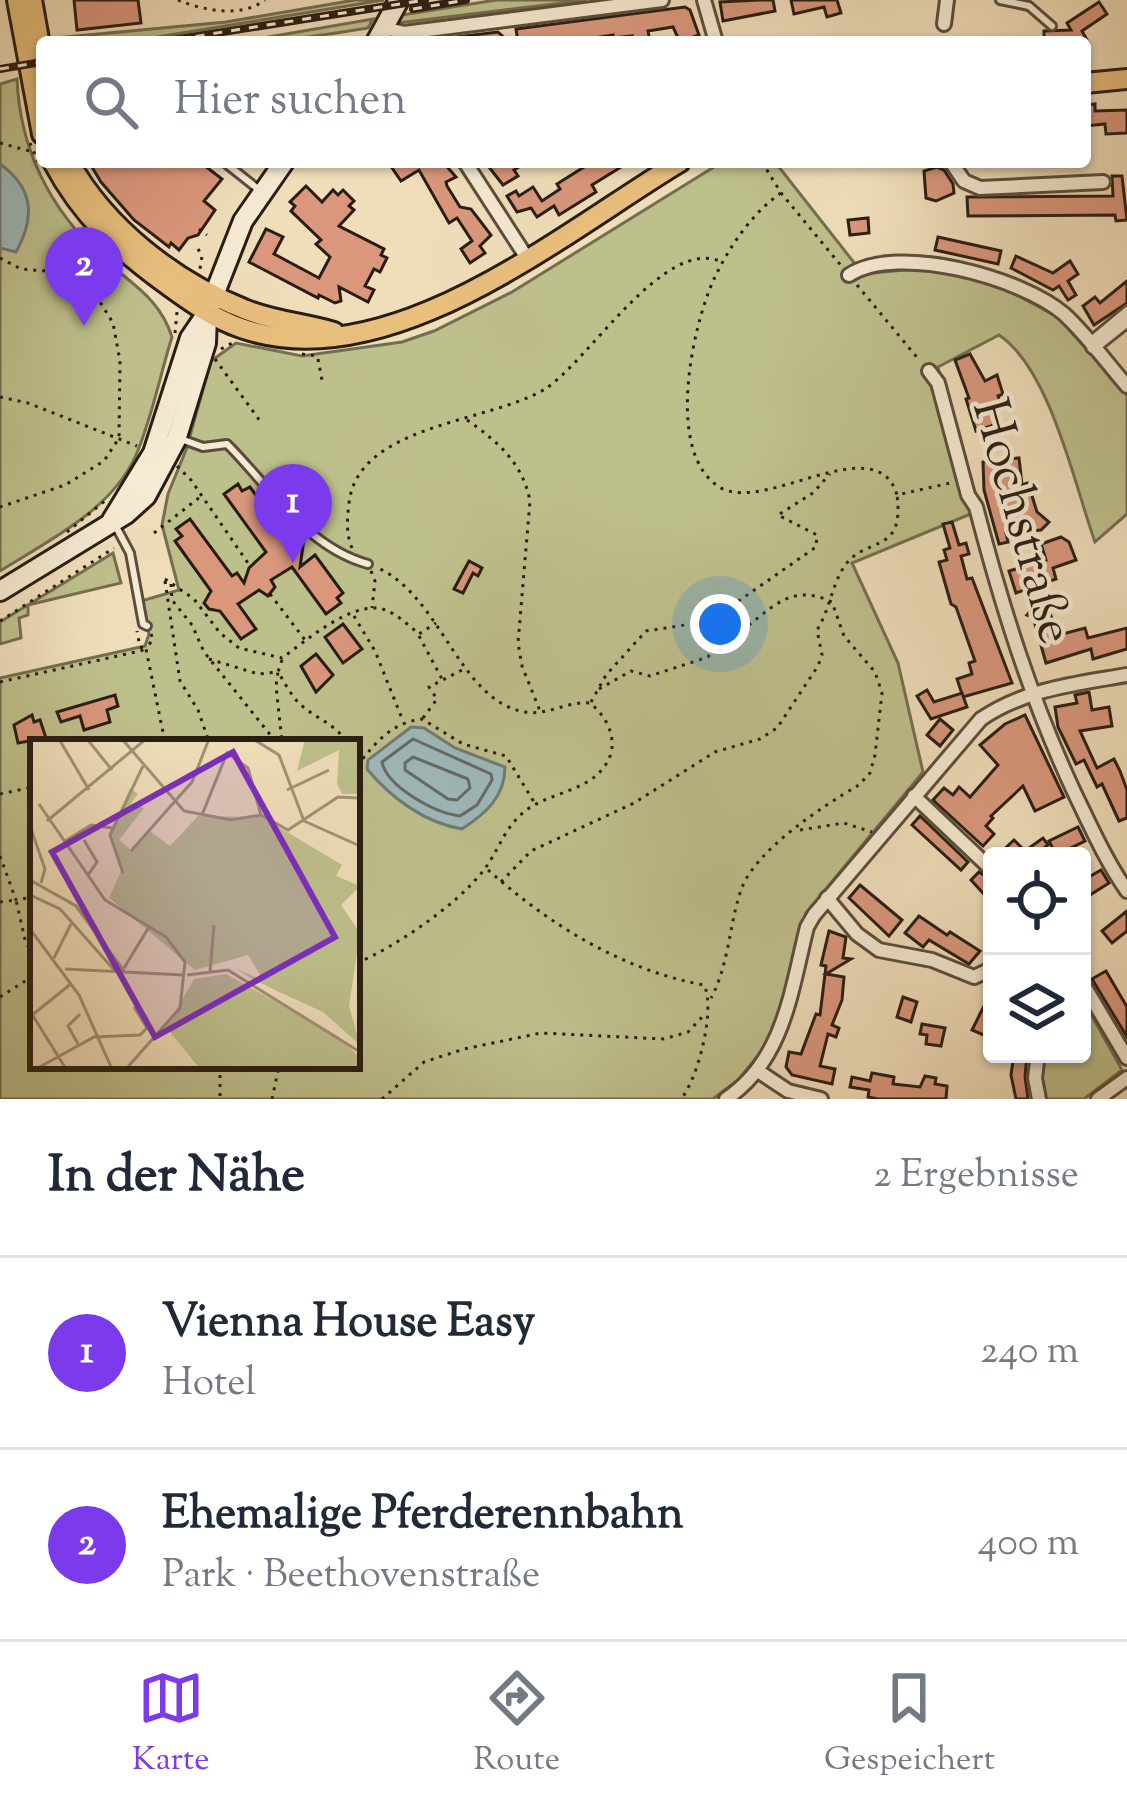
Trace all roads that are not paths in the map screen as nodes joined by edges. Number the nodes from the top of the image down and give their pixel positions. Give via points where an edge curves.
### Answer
1 (17, 0) edge
2 (32, 0) edge
3 (399, 0) edge
4 (662, 0) edge
5 (704, 0) edge
6 (947, 0) edge
7 (1000, 0) edge
8 (944, 24) dead end
9 (1052, 26) dead end
10 (38, 36) edge
11 (391, 36) edge
12 (714, 36) edge
13 (1127, 79) edge
14 (1091, 82) edge
15 (36, 136) edge
16 (56, 168) edge
17 (73, 168) edge
18 (232, 168) edge
19 (279, 168) edge
20 (469, 168) edge
21 (671, 168) edge
22 (955, 168) edge
23 (1103, 182) dead end
24 (261, 191) junction
25 (527, 259) junction
26 (849, 274) dead end
27 (211, 304) junction
28 (1127, 310) edge
29 (1127, 320) edge
30 (1090, 344) junction
31 (928, 371) dead end
32 (1127, 386) edge
33 (176, 433) junction
34 (116, 527) junction
35 (368, 564) road end
36 (0, 591) edge
37 (147, 626) road end
38 (1127, 675) edge
39 (1030, 694) junction
40 (914, 796) junction
41 (983, 861) edge
42 (1127, 891) edge
43 (827, 898) junction
44 (983, 973) edge
45 (1091, 1000) edge
46 (1127, 1058) edge
47 (1037, 1063) edge
48 (758, 1071) junction
49 (1127, 1078) edge
50 (726, 1099) edge
51 (821, 1099) edge
52 (1039, 1099) edge
53 (1098, 1099) edge

1 - 15 main road
2 - 10 main road
3 - 11 main road
4 - 11 street
5 - 12 street
6 - 8 street
7 - 9 lane via 1040,10
13 - 14 main road
16 - 27 main road via 110,242
17 - 27 main road via 106,215
18 - 24 lane
19 - 24 main road
20 - 25 street
21 - 25 main road
22 - 23 street via 980,188
24 - 27 main road
25 - 27 main road via 438,309 299,340 243,329
26 - 30 street via 927,262 998,278 1062,312
27 - 33 main road
28 - 30 lane
29 - 30 street
30 - 32 street
31 - 39 street, Hochstraße
33 - 34 main road via 146,496
33 - 35 lane via 203,447 227,445 306,530
34 - 36 main road
34 - 37 lane
38 - 39 street
39 - 40 street via 981,718
39 - 42 street, Hochstraße
40 - 41 street
40 - 43 street
43 - 44 street via 879,950
43 - 48 street via 807,927 781,1031
45 - 46 street
47 - 52 street
48 - 50 street
48 - 51 street
49 - 53 street

